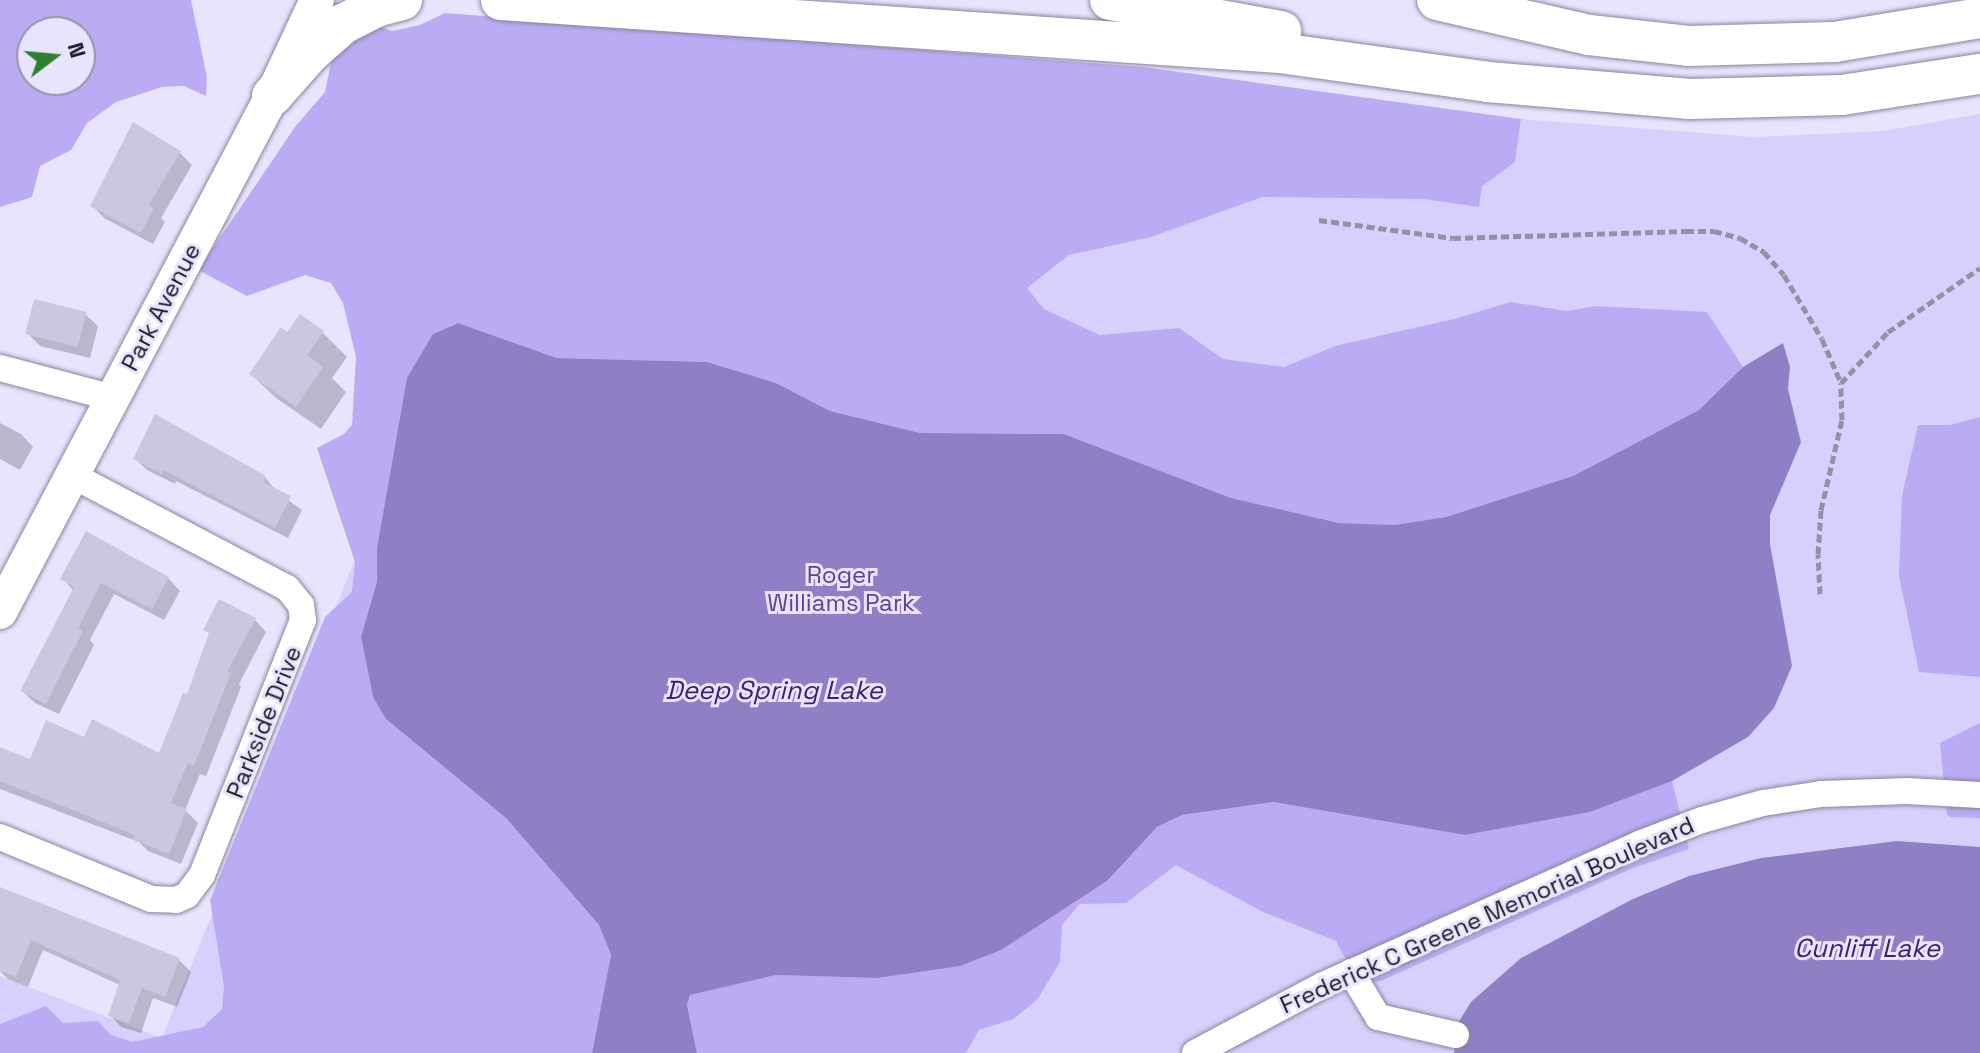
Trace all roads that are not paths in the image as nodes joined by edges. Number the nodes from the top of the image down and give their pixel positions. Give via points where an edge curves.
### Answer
1 (317, 0) edge
2 (402, 0) edge
3 (501, 0) edge
4 (1110, 0) edge
5 (1437, 0) edge
6 (1980, 18) edge
7 (1980, 74) edge
8 (1587, 91) junction
9 (272, 96) junction
10 (0, 368) edge
11 (113, 398) junction
12 (72, 475) junction
13 (0, 612) edge
14 (1980, 795) edge
15 (0, 837) edge
16 (1351, 972) junction
17 (1456, 1035) dead end
18 (1195, 1053) edge

1 - 9 main road, Park Avenue
2 - 9 highway via 343,24
3 - 8 highway via 1280,53
4 - 8 highway
5 - 6 highway via 1589,35 1688,46 1835,42
7 - 8 highway via 1789,99
9 - 11 main road, Park Avenue
10 - 11 street
11 - 12 main road, Park Avenue
12 - 13 main road, Park Avenue
12 - 15 street, Parkside Drive via 287,588 301,605 303,620 202,875 187,895 151,899
14 - 16 street, Frederick C Greene Memorial Boulevard via 1854,792 1732,811 1639,844
16 - 17 street via 1378,1017
16 - 18 street, Frederick C Greene Memorial Boulevard

